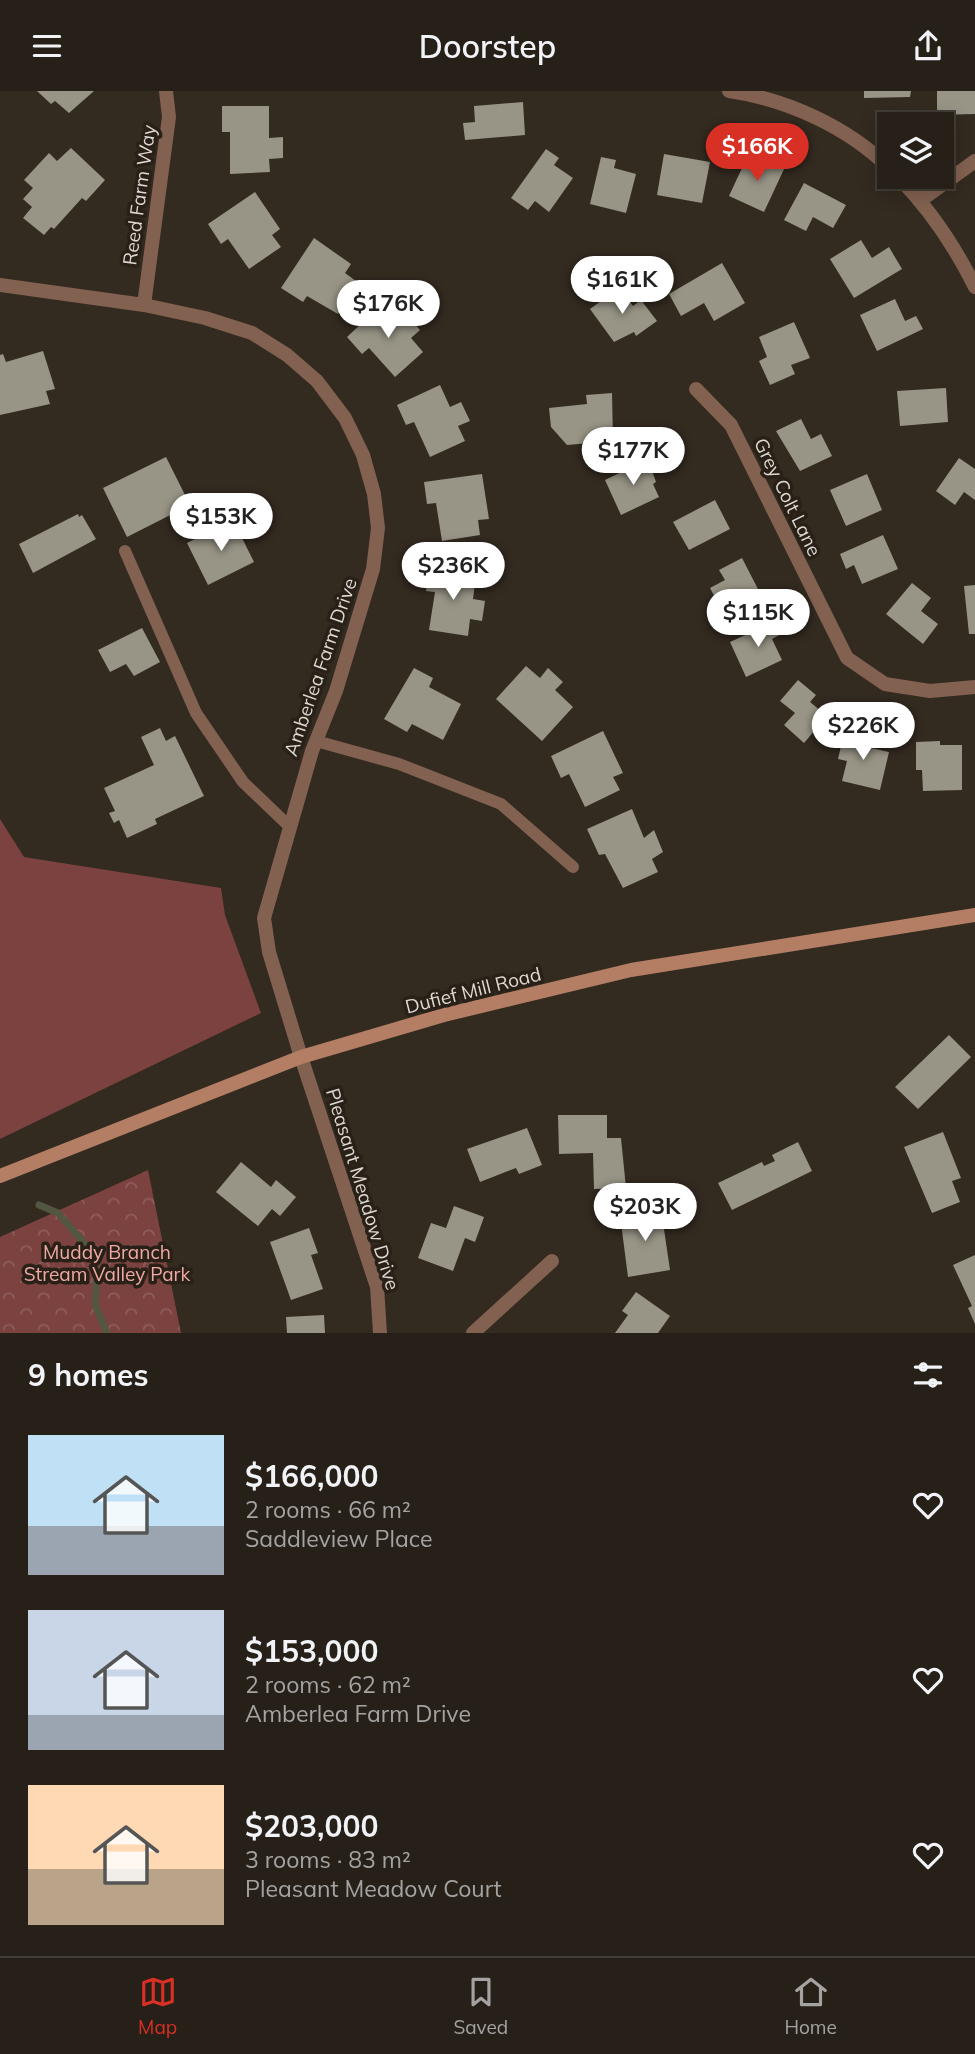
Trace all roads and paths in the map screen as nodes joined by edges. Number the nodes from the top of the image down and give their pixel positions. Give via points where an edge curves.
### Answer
1 (166, 91) edge
2 (729, 91) edge
3 (877, 156) edge
4 (975, 161) edge
5 (911, 189) edge
6 (921, 199) junction
7 (0, 285) edge
8 (975, 287) edge
9 (144, 305) junction
10 (696, 390) dead end
11 (125, 551) dead end
12 (975, 687) edge
13 (316, 741) junction
14 (289, 826) junction
15 (572, 867) dead end
16 (975, 915) edge
17 (301, 1057) junction
18 (0, 1177) edge
19 (552, 1261) dead end
20 (380, 1333) edge
21 (473, 1333) edge

1 - 9 street, Reed Farm Way via 169,117
2 - 3 street via 806,113
4 - 6 street
5 - 6 street
6 - 8 street via 953,243
7 - 9 street, Amberlea Farm Drive
9 - 13 street, Amberlea Farm Drive via 252,334 287,355 317,381 363,455 378,528 373,569
10 - 12 street, Grey Colt Lane via 731,425 847,658 885,684 930,691
11 - 14 lane via 196,713 243,782
13 - 14 street, Amberlea Farm Drive
13 - 15 lane via 421,771 501,804
14 - 17 street, Amberlea Farm Drive via 264,918
16 - 17 main road, Dufief Mill Road via 631,970 444,1015
17 - 18 main road, Dufief Mill Road
17 - 20 street, Pleasant Meadow Drive via 377,1287
19 - 21 street

